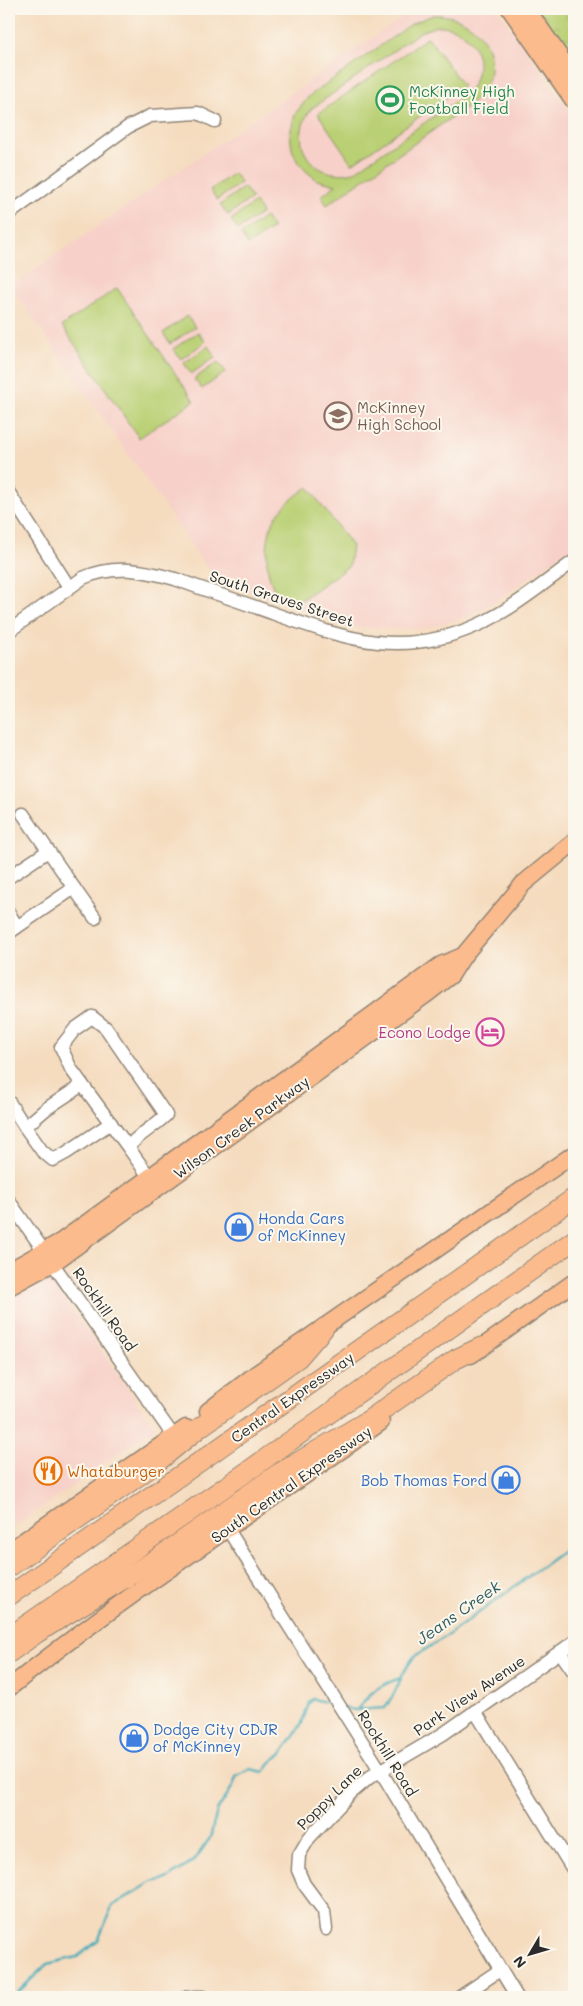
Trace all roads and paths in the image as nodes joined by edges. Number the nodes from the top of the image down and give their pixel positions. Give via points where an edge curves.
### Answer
1 (510, 9) edge
2 (527, 9) edge
3 (574, 77) edge
4 (574, 101) edge
5 (215, 121) dead end
6 (9, 214) edge
7 (9, 494) edge
8 (574, 561) edge
9 (68, 587) junction
10 (9, 631) edge
11 (23, 814) dead end
12 (574, 842) edge
13 (48, 851) junction
14 (9, 877) edge
15 (74, 888) junction
16 (9, 913) edge
17 (95, 918) dead end
18 (13, 930) edge
19 (463, 956) junction
20 (82, 1085) junction
21 (11, 1109) edge
22 (110, 1123) junction
23 (25, 1127) junction
24 (128, 1147) junction
25 (574, 1154) edge
26 (150, 1178) junction
27 (574, 1198) edge
28 (9, 1201) edge
29 (574, 1240) edge
30 (49, 1258) junction
31 (9, 1271) edge
32 (574, 1282) edge
33 (9, 1287) edge
34 (324, 1328) junction
35 (481, 1347) junction
36 (174, 1436) junction
37 (227, 1528) junction
38 (9, 1551) edge
39 (9, 1567) edge
40 (9, 1596) edge
41 (9, 1637) edge
42 (574, 1642) edge
43 (560, 1652) junction
44 (9, 1653) edge
45 (574, 1672) edge
46 (9, 1688) edge
47 (475, 1711) junction
48 (380, 1770) junction
49 (574, 1871) edge
50 (326, 1929) dead end
51 (500, 1970) junction
52 (186, 1997) edge
53 (203, 1997) edge
54 (460, 1997) edge
55 (517, 1997) edge

1 - 4 main road
2 - 3 main road
5 - 6 street via 198,113 150,116 128,127
7 - 9 street
8 - 9 street, South Graves Street via 481,624 449,635 402,643 365,642 340,636 148,572 113,569 96,572
9 - 10 street, South Graves Street
11 - 13 street
12 - 19 main road, Wilson Creek Parkway via 522,884
13 - 14 street
13 - 15 street
15 - 17 street
15 - 18 street
16 - 18 street
19 - 26 main road, Wilson Creek Parkway via 442,965
19 - 30 main road, Wilson Creek Parkway via 451,975 428,993
20 - 22 street
20 - 23 street
20 - 24 street via 61,1047 75,1029 92,1017 106,1028 166,1115
21 - 23 street
22 - 23 street via 53,1160 42,1151
22 - 24 street
24 - 26 street
25 - 34 main road
26 - 30 main road, Wilson Creek Parkway
27 - 40 highway, Central Expressway
28 - 30 street, Rockhill Road
29 - 41 highway
30 - 31 main road, Wilson Creek Parkway
30 - 33 main road, Wilson Creek Parkway
30 - 36 street, Rockhill Road
32 - 35 main road, South Central Expressway
34 - 36 main road
34 - 39 highway via 298,1358
35 - 37 main road, South Central Expressway via 368,1431
35 - 44 highway via 456,1359 367,1421 276,1475 156,1559
36 - 38 main road
37 - 46 main road, South Central Expressway via 51,1654
37 - 48 street, Rockhill Road
42 - 43 street, Park View Avenue
43 - 45 street
43 - 47 street, Park View Avenue
47 - 48 street, Park View Avenue via 431,1742
47 - 49 street
48 - 50 street, Poppy Lane via 344,1800 298,1855 300,1876 324,1911
48 - 51 street, Rockhill Road
51 - 54 street
51 - 55 street, Rockhill Road
52 - 53 street

